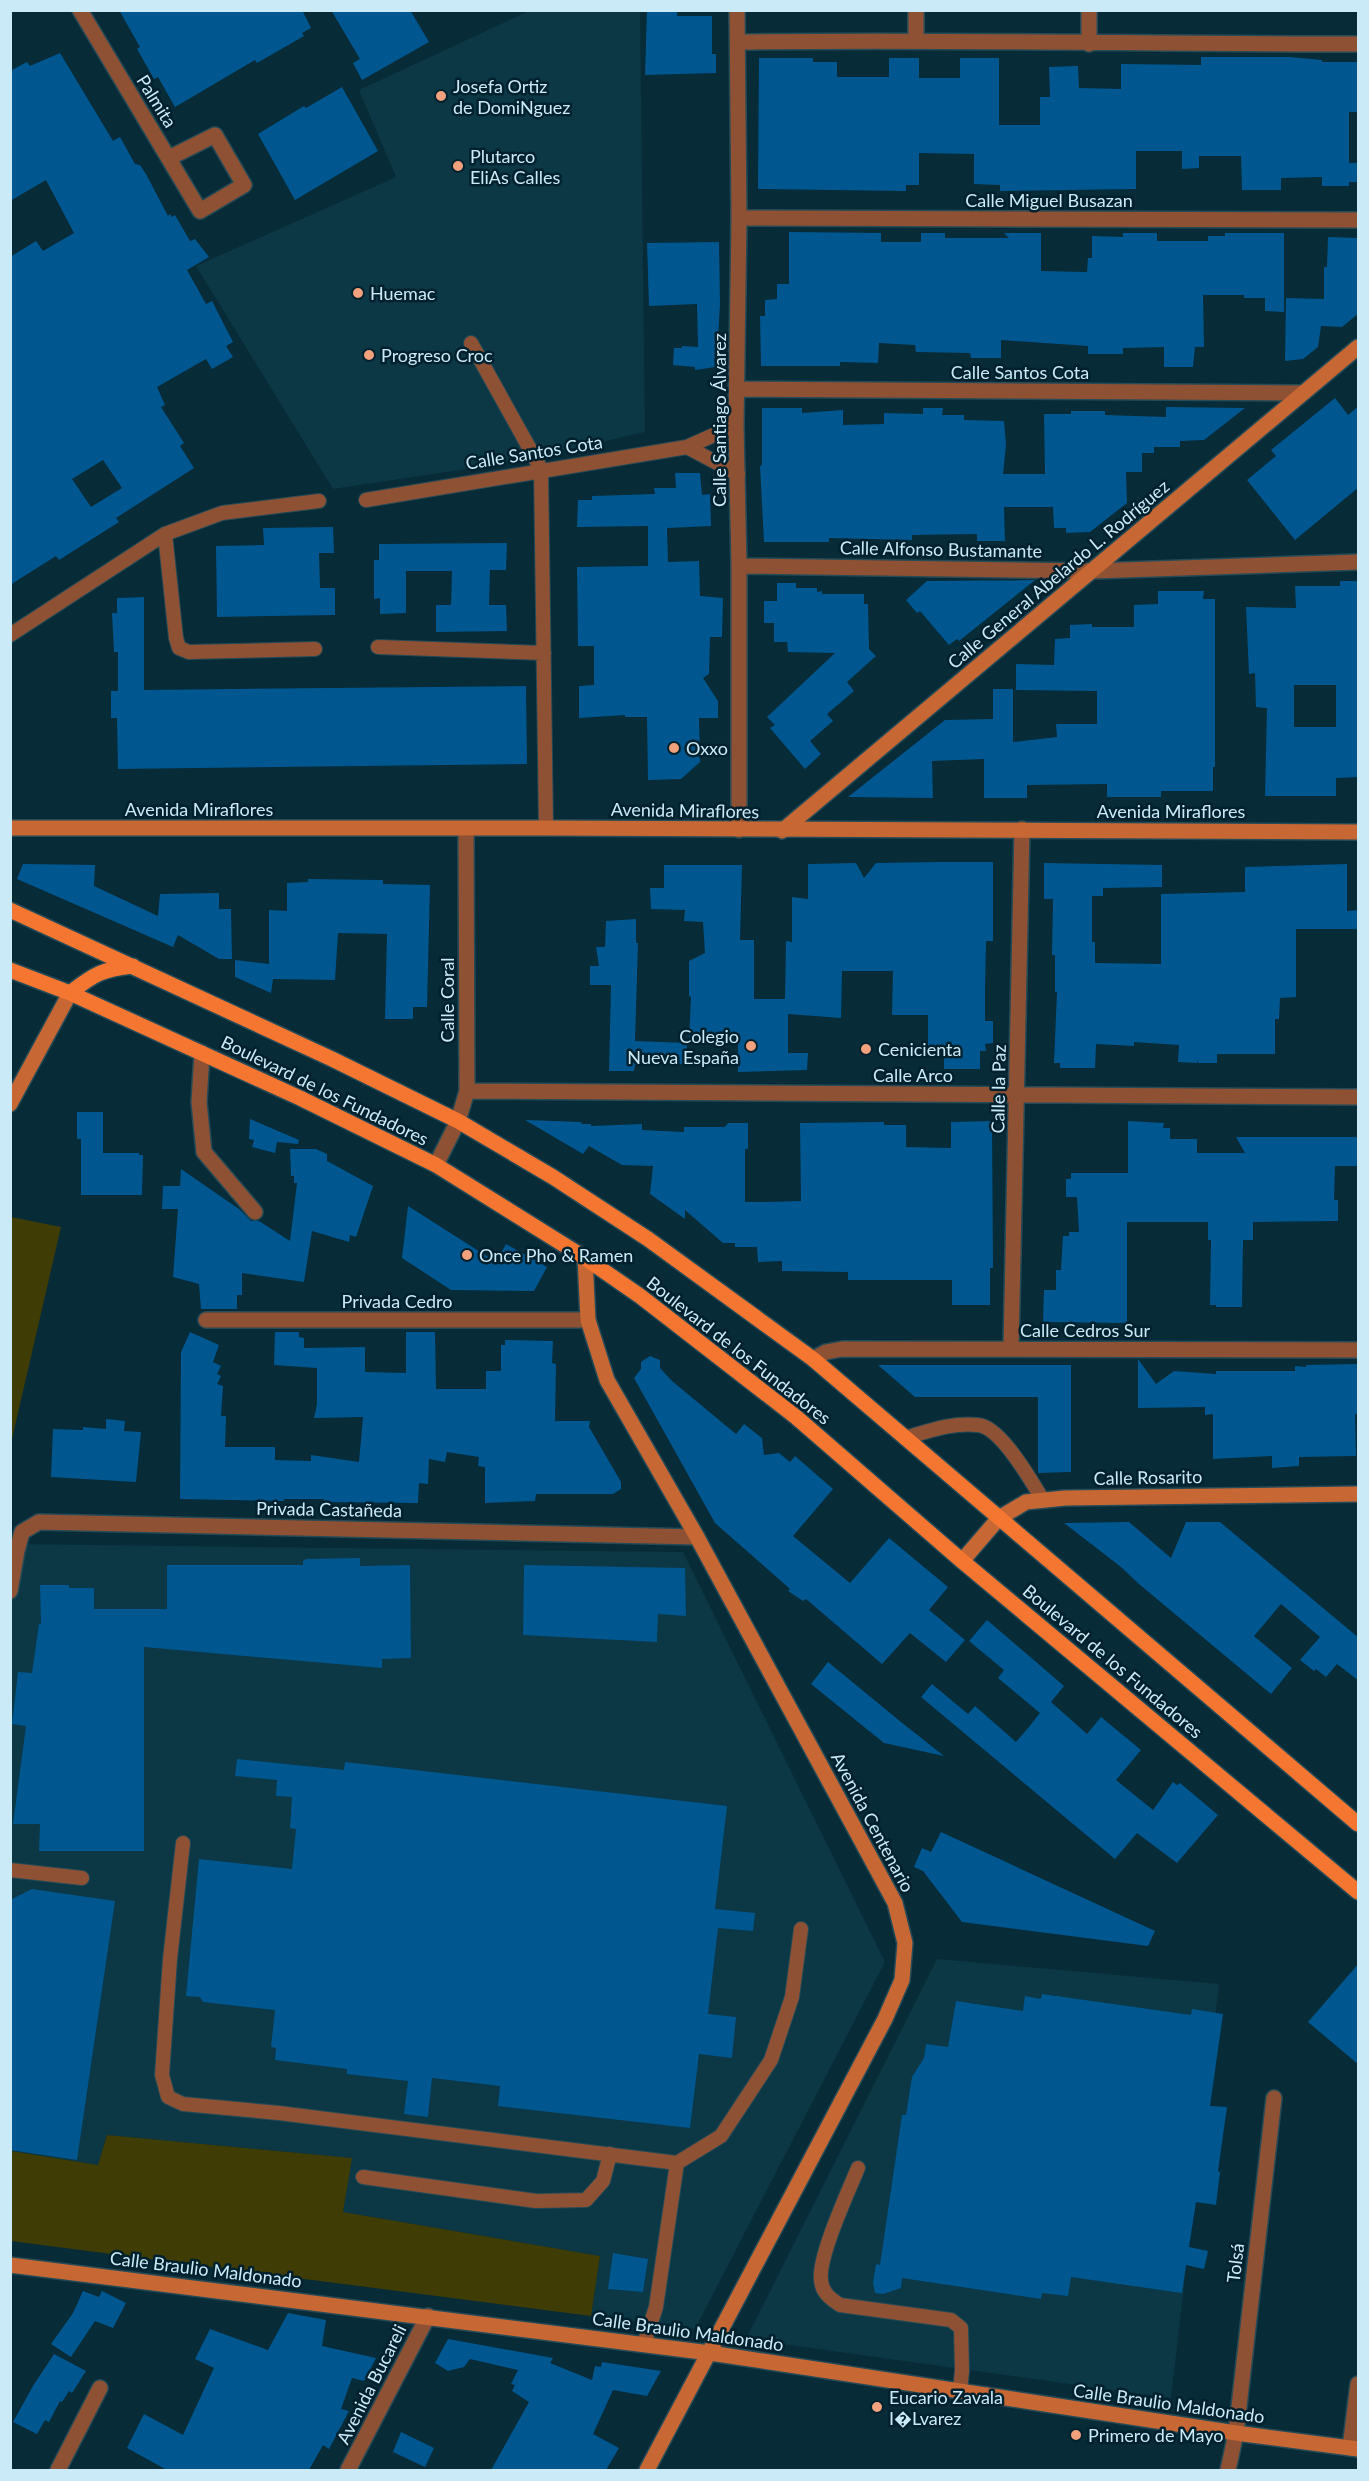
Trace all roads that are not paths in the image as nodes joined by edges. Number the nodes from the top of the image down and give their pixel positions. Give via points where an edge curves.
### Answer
1 (80, 10) edge
2 (737, 10) edge
3 (916, 10) edge
4 (1089, 10) edge
5 (916, 40) junction
6 (738, 42) junction
7 (1089, 44) junction
8 (1359, 44) edge
9 (169, 158) junction
10 (740, 218) junction
11 (1359, 220) edge
12 (471, 343) dead end
13 (1359, 347) edge
14 (738, 389) junction
15 (1302, 393) junction
16 (736, 424) junction
17 (687, 447) junction
18 (541, 469) junction
19 (738, 474) junction
20 (366, 500) dead end
21 (319, 501) dead end
22 (165, 534) junction
23 (1359, 562) edge
24 (739, 566) junction
25 (1093, 571) junction
26 (10, 635) edge
27 (378, 647) dead end
28 (315, 649) dead end
29 (544, 653) junction
30 (10, 828) edge
31 (546, 828) junction
32 (466, 829) junction
33 (739, 830) junction
34 (1022, 830) junction
35 (782, 831) junction
36 (1359, 832) edge
37 (10, 910) edge
38 (133, 966) junction
39 (10, 970) edge
40 (70, 993) junction
41 (202, 1053) junction
42 (467, 1091) junction
43 (1017, 1095) junction
44 (1359, 1097) edge
45 (10, 1104) edge
46 (458, 1121) junction
47 (436, 1165) junction
48 (255, 1212) dead end
49 (585, 1258) junction
50 (206, 1320) dead end
51 (588, 1320) junction
52 (1011, 1349) junction
53 (1359, 1350) edge
54 (813, 1359) junction
55 (905, 1438) junction
56 (1359, 1494) edge
57 (1043, 1500) junction
58 (999, 1518) junction
59 (697, 1537) junction
60 (962, 1561) junction
61 (10, 1591) edge
62 (1359, 1824) edge
63 (183, 1843) dead end
64 (10, 1870) edge
65 (82, 1878) dead end
66 (1359, 1892) edge
67 (801, 1929) dead end
68 (1274, 2098) dead end
69 (610, 2154) junction
70 (677, 2163) junction
71 (858, 2168) dead end
72 (363, 2177) dead end
73 (10, 2265) edge
74 (428, 2316) junction
75 (644, 2344) junction
76 (710, 2353) junction
77 (1359, 2384) edge
78 (99, 2388) dead end
79 (960, 2391) junction
80 (1236, 2433) junction
81 (1354, 2448) edge
82 (58, 2470) edge
83 (348, 2470) edge
84 (647, 2470) edge
85 (1228, 2470) edge

1 - 9 street, Palmita
2 - 6 street, Calle Santiago Álvarez
3 - 5 street
4 - 7 street
5 - 6 street
5 - 7 street
6 - 10 street, Calle Santiago Álvarez
7 - 8 street
9 - 9 street, Palmita via 200,211 244,185 215,135
10 - 11 street, Calle Miguel Busazan
10 - 14 street, Calle Santiago Álvarez
12 - 18 lane
13 - 15 street, Calle General Abelardo L. Rodríguez
14 - 15 street, Calle Santos Cota
14 - 16 street, Calle Santiago Álvarez
15 - 25 street, Calle General Abelardo L. Rodríguez
16 - 17 lane, Calle Santos Cota
16 - 19 street, Calle Santiago Álvarez
17 - 18 lane, Calle Santos Cota
17 - 19 lane
18 - 20 lane, Calle Santos Cota
18 - 29 lane
19 - 24 street, Calle Santiago Álvarez
21 - 22 lane via 222,513
22 - 26 lane
22 - 28 lane via 180,648 189,652
23 - 25 street, Calle Alfonso Bustamante
24 - 25 street, Calle Alfonso Bustamante
24 - 33 street, Calle Santiago Álvarez
25 - 35 street, Calle General Abelardo L. Rodríguez
27 - 29 lane
29 - 31 lane
30 - 32 street, Avenida Miraflores
31 - 32 street, Avenida Miraflores
31 - 33 street, Avenida Miraflores
32 - 42 street, Calle Coral
33 - 35 street, Avenida Miraflores
34 - 35 street, Avenida Miraflores
34 - 36 street, Avenida Miraflores
34 - 43 street, Calle la Paz
37 - 38 main road, Boulevard de los Fundadores
38 - 40 main road via 108,969
38 - 46 main road, Boulevard de los Fundadores
39 - 40 main road, Boulevard de los Fundadores
40 - 41 main road, Boulevard de los Fundadores
40 - 45 street
41 - 47 main road, Boulevard de los Fundadores
41 - 48 street via 199,1102 204,1152
42 - 43 street, Calle Arco
42 - 46 street, Calle Coral
43 - 44 street, Calle Arco
43 - 52 street, Calle la Paz
46 - 47 street, Calle Coral
46 - 54 main road, Boulevard de los Fundadores via 648,1239
47 - 49 main road, Boulevard de los Fundadores
49 - 51 street, Avenida Centenario
49 - 60 main road, Boulevard de los Fundadores via 796,1417
50 - 51 street, Privada Cedro
51 - 59 street, Avenida Centenario via 607,1380
52 - 53 street, Calle Cedros Sur
52 - 54 street, Calle Cedros Sur via 842,1349
54 - 55 main road, Boulevard de los Fundadores
55 - 57 lane via 947,1425 981,1425 1004,1441
55 - 58 main road, Boulevard de los Fundadores
56 - 57 street, Calle Rosarito
57 - 58 street, Calle Rosarito via 1026,1502
58 - 60 street, Calle Rosarito
58 - 62 main road, Boulevard de los Fundadores
59 - 61 street, Privada Castañeda via 39,1522 22,1532
59 - 76 street, Avenida Centenario via 895,1903 905,1943 902,1980 885,2019
60 - 66 main road, Boulevard de los Fundadores
63 - 69 lane via 162,2075 168,2097 183,2104
64 - 65 lane
67 - 70 lane via 792,1997 771,2060 721,2136
68 - 80 street, Tolsá
69 - 70 lane
69 - 72 lane via 603,2181 586,2200 536,2201
70 - 75 lane via 656,2307
71 - 79 lane via 828,2243 820,2280 826,2295 840,2305 951,2320 962,2328
73 - 74 street, Calle Braulio Maldonado
74 - 75 street, Calle Braulio Maldonado
74 - 83 street, Avenida Bucareli
75 - 76 street, Calle Braulio Maldonado
76 - 79 street, Calle Braulio Maldonado
76 - 84 street, Avenida Centenario
77 - 81 street
78 - 82 street
79 - 80 street, Calle Braulio Maldonado
80 - 81 street, Calle Braulio Maldonado
80 - 85 street, Tolsá

